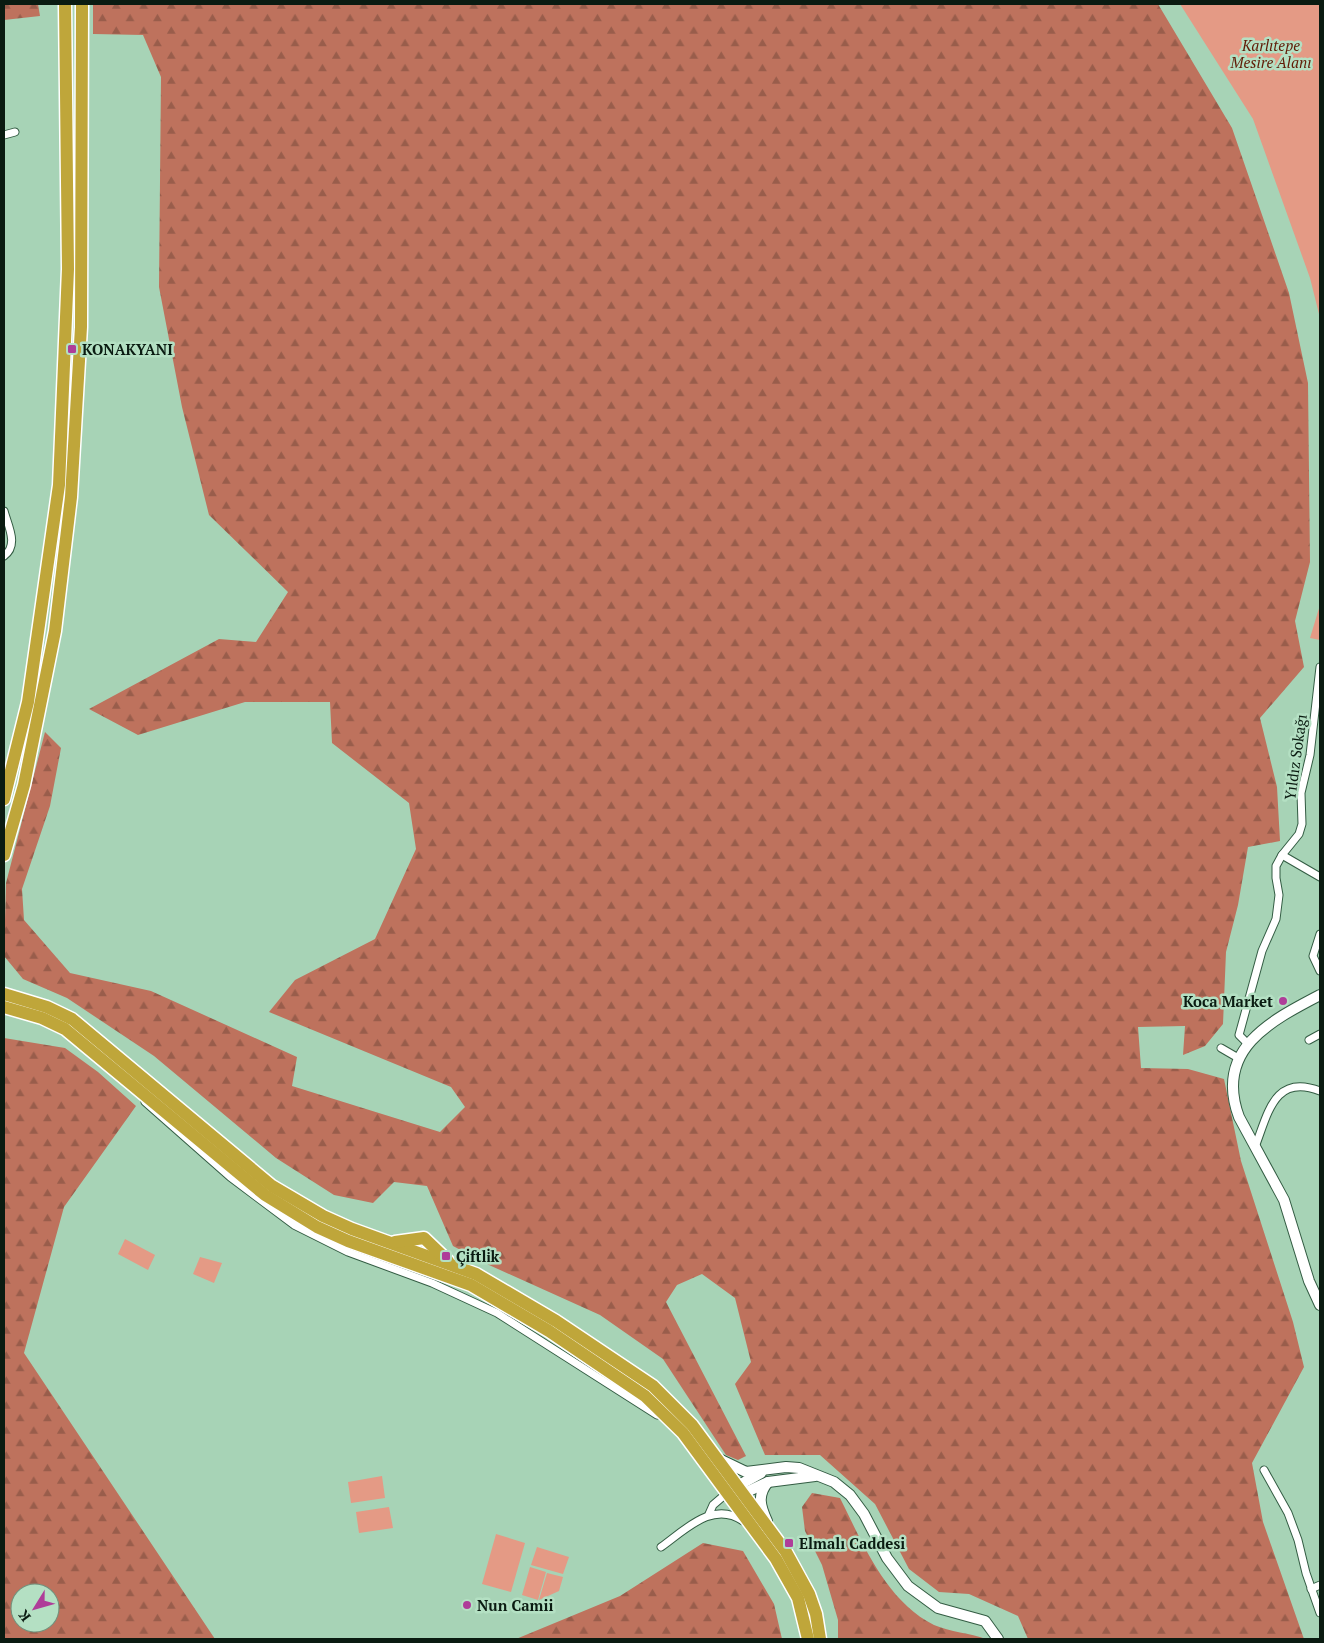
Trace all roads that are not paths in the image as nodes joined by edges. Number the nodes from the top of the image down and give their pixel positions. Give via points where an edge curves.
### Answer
1 (65, 4) edge
2 (82, 4) edge
3 (15, 132) dead end
4 (4, 135) edge
5 (4, 511) edge
6 (4, 556) edge
7 (1320, 667) edge
8 (1318, 709) edge
9 (4, 799) edge
10 (4, 855) edge
11 (1282, 855) junction
12 (1320, 877) edge
13 (1320, 934) edge
14 (1320, 971) edge
15 (4, 994) edge
16 (1320, 995) edge
17 (4, 1007) edge
18 (1320, 1034) edge
19 (1309, 1040) dead end
20 (1247, 1043) junction
21 (1221, 1048) dead end
22 (1240, 1059) junction
23 (1320, 1091) edge
24 (1255, 1147) junction
25 (1320, 1305) edge
26 (716, 1457) junction
27 (766, 1470) junction
28 (1264, 1470) dead end
29 (817, 1475) junction
30 (768, 1482) junction
31 (736, 1490) junction
32 (709, 1514) junction
33 (752, 1528) junction
34 (780, 1544) junction
35 (661, 1547) dead end
36 (1320, 1585) edge
37 (1311, 1589) junction
38 (1320, 1613) edge
39 (808, 1639) edge
40 (820, 1639) edge
41 (998, 1639) edge

1 - 9 highway via 68,269 59,484 28,702
2 - 10 highway via 81,327 71,497 55,631 24,784
3 - 4 street
5 - 6 street via 13,542
7 - 8 street, Yıldız Sokağı
8 - 11 street, Yıldız Sokağı via 1301,793 1302,824 1299,834
11 - 12 street
11 - 20 street, Yıldız Sokağı via 1276,866 1280,895 1276,919 1262,951 1239,1035
13 - 14 street via 1313,956
15 - 26 highway via 47,1007 72,1019 272,1186 296,1201 352,1229 476,1274 514,1294 653,1386 692,1425
16 - 20 main road via 1280,1018
17 - 31 highway via 42,1018 65,1030 258,1190 290,1212 348,1241 471,1285 516,1310 645,1396
18 - 19 street
20 - 22 main road
21 - 22 street
22 - 24 main road via 1234,1088 1235,1105
23 - 24 street via 1306,1085 1283,1091 1271,1105
24 - 25 main road via 1284,1200 1309,1281
26 - 27 main road via 746,1472
26 - 31 highway
27 - 29 main road via 799,1468
27 - 31 main road
28 - 37 street via 1298,1540
29 - 30 main road
29 - 41 main road via 834,1482 850,1495 887,1558 908,1586 938,1608 985,1621
30 - 31 main road
30 - 34 main road via 760,1494 760,1502
31 - 32 street via 713,1505
31 - 33 highway
31 - 34 highway
32 - 33 street via 731,1514
32 - 35 street
33 - 39 highway via 790,1582 804,1617
34 - 40 highway via 809,1594
36 - 37 street
37 - 38 street

